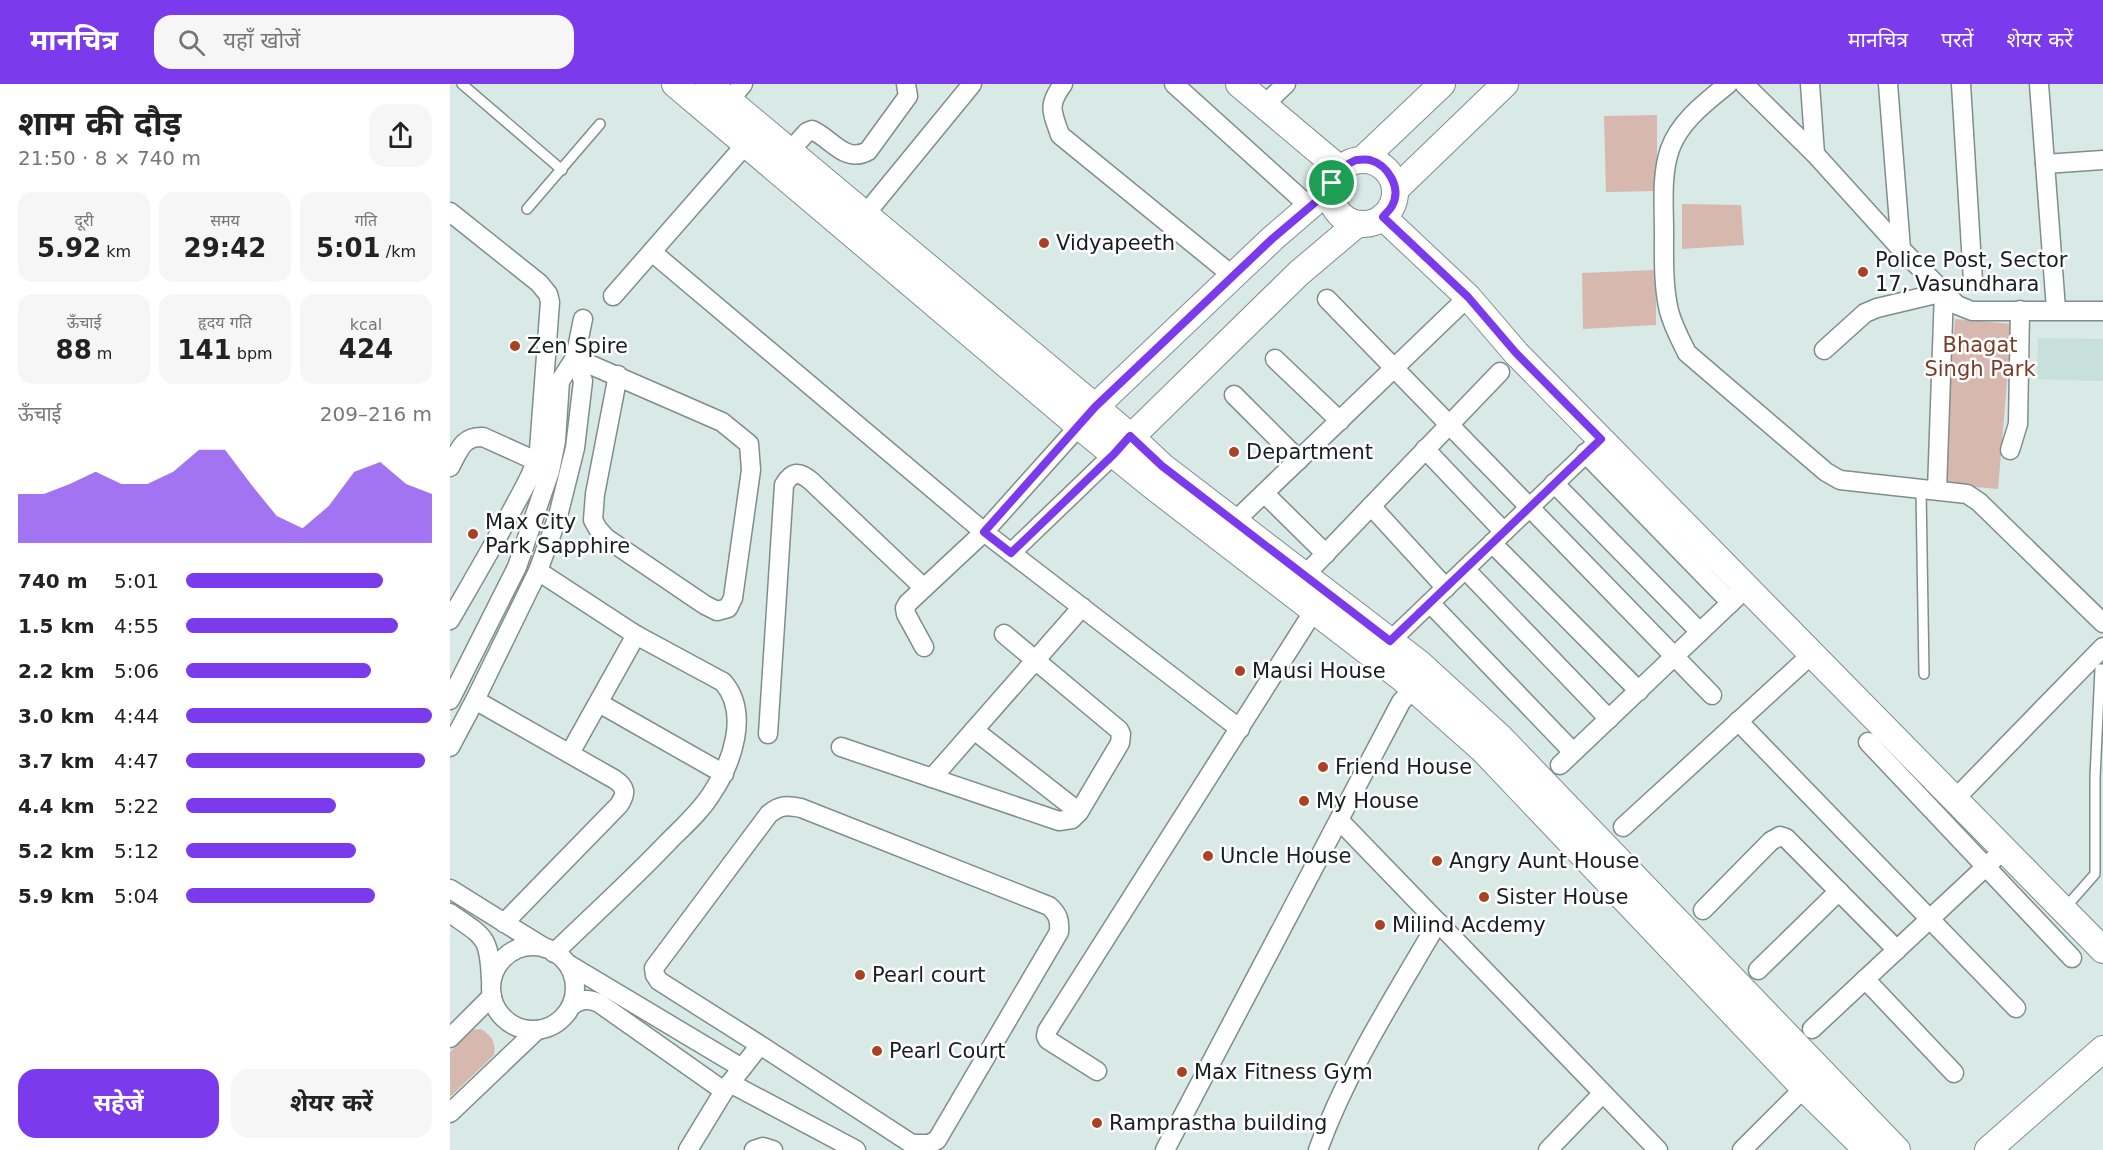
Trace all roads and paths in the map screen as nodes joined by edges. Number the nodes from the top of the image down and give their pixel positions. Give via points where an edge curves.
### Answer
1 (462, 84) edge
2 (675, 84) edge
3 (709, 84) edge
4 (906, 84) edge
5 (972, 84) edge
6 (1063, 84) edge
7 (1174, 84) edge
8 (1239, 84) edge
9 (1286, 84) edge
10 (1505, 84) edge
11 (1728, 84) edge
12 (1744, 84) edge
13 (1810, 84) edge
14 (1888, 84) edge
15 (1961, 84) edge
16 (2039, 84) edge
17 (1433, 87) edge
18 (736, 93) edge
19 (1264, 105) junction
20 (600, 124) dead end
21 (753, 136) junction
22 (789, 152) junction
23 (1815, 154) junction
24 (2103, 160) edge
25 (2045, 165) junction
26 (562, 171) junction
27 (1344, 173) junction
28 (1395, 190) junction
29 (1310, 207) junction
30 (527, 209) dead end
31 (450, 212) edge
32 (1383, 217) junction
33 (857, 223) junction
34 (1357, 224) junction
35 (1902, 249) junction
36 (652, 252) junction
37 (1233, 276) junction
38 (1973, 281) dead end
39 (1944, 292) junction
40 (613, 296) dead end
41 (1468, 297) junction
42 (1327, 299) dead end
43 (2056, 309) junction
44 (2020, 310) junction
45 (2103, 311) edge
46 (583, 319) dead end
47 (1824, 350) dead end
48 (575, 358) junction
49 (1275, 359) dead end
50 (1394, 368) junction
51 (1500, 372) dead end
52 (618, 375) junction
53 (1234, 395) dead end
54 (1087, 417) junction
55 (1340, 421) junction
56 (1449, 423) junction
57 (1122, 445) junction
58 (1593, 446) junction
59 (1425, 449) junction
60 (2010, 450) dead end
61 (1299, 460) junction
62 (544, 464) junction
63 (450, 467) edge
64 (568, 476) junction
65 (1554, 483) junction
66 (1929, 490) junction
67 (1264, 493) junction
68 (1371, 506) junction
69 (1530, 506) junction
70 (1235, 521) junction
71 (984, 532) junction
72 (1498, 537) junction
73 (1011, 553) junction
74 (1326, 554) junction
75 (1465, 569) junction
76 (538, 571) junction
77 (1305, 575) junction
78 (924, 588) junction
79 (1446, 588) junction
80 (1320, 601) junction
81 (1430, 603) junction
82 (1082, 607) junction
83 (450, 620) edge
84 (2103, 623) edge
85 (1700, 632) junction
86 (1004, 634) dead end
87 (636, 636) junction
88 (1390, 641) junction
89 (924, 647) dead end
90 (2103, 647) edge
91 (1812, 654) junction
92 (1675, 656) junction
93 (1035, 661) junction
94 (2103, 669) edge
95 (1924, 674) dead end
96 (1421, 680) junction
97 (1639, 691) junction
98 (1712, 695) dead end
99 (450, 700) edge
100 (475, 700) junction
101 (599, 703) junction
102 (1609, 720) junction
103 (1738, 721) junction
104 (1240, 729) junction
105 (974, 730) junction
106 (768, 734) dead end
107 (451, 741) edge
108 (1868, 742) dead end
109 (841, 747) dead end
110 (570, 753) junction
111 (724, 774) junction
112 (932, 778) junction
113 (2099, 778) edge
114 (1955, 799) junction
115 (1079, 812) junction
116 (1339, 820) junction
117 (1623, 827) dead end
118 (1995, 858) junction
119 (450, 889) edge
120 (1839, 891) junction
121 (1703, 910) dead end
122 (2064, 910) junction
123 (450, 913) edge
124 (1930, 919) junction
125 (1438, 922) junction
126 (504, 923) junction
127 (1897, 950) junction
128 (2103, 950) edge
129 (556, 955) junction
130 (2072, 958) dead end
131 (1758, 970) dead end
132 (1865, 980) junction
133 (492, 989) junction
134 (571, 1006) junction
135 (2016, 1008) dead end
136 (1812, 1029) dead end
137 (537, 1030) junction
138 (450, 1038) edge
139 (760, 1045) junction
140 (2103, 1049) edge
141 (742, 1068) junction
142 (1097, 1071) dead end
143 (1954, 1072) dead end
144 (1812, 1080) junction
145 (727, 1087) junction
146 (1603, 1093) junction
147 (450, 1113) edge
148 (688, 1150) edge
149 (754, 1150) edge
150 (773, 1150) edge
151 (856, 1150) edge
152 (1165, 1150) edge
153 (1318, 1150) edge
154 (1548, 1150) edge
155 (1658, 1150) edge
156 (1742, 1150) edge
157 (1867, 1150) edge
158 (1897, 1150) edge
159 (1988, 1150) edge

1 - 26 lane
2 - 21 street
3 - 18 street
4 - 22 street via 908,96 868,151 860,156 851,156 812,130
5 - 33 street
6 - 37 street via 1053,98 1051,110 1060,135
7 - 29 street
8 - 19 street
9 - 19 street
10 - 28 street
11 - 66 street via 1695,112 1670,149 1664,181 1664,272 1668,308 1678,337 1687,353 1826,472 1850,482
12 - 23 street
13 - 23 street
14 - 35 street
15 - 38 street
16 - 25 street
17 - 27 street
18 - 21 street
19 - 27 street
20 - 26 lane
21 - 22 street
21 - 33 street
21 - 36 street
22 - 33 street
23 - 35 street
24 - 25 street
25 - 43 street
26 - 30 lane
27 - 28 street via 1369,160 1391,175
27 - 29 street
27 - 34 street via 1331,199 1340,215
28 - 32 street via 1393,204
29 - 37 street
31 - 62 street via 548,294 550,321 539,450
32 - 34 street via 1369,224
32 - 41 street
33 - 54 street
34 - 57 street via 1299,273
35 - 39 street
36 - 40 street
36 - 71 street
37 - 54 street
39 - 44 street via 1957,305 1972,311
39 - 47 street via 1865,313
39 - 66 street
41 - 50 street
41 - 58 street
42 - 50 street
43 - 44 street
43 - 45 street
44 - 60 street via 2018,423
46 - 48 street
48 - 52 street
48 - 62 street via 560,381 556,441
48 - 64 street via 583,381
49 - 55 street
50 - 55 street
50 - 56 street
51 - 56 street
52 - 52 street via 595,494 593,520 597,529 705,606 717,611 728,608 733,598 751,470 749,444 722,422
53 - 61 street
54 - 57 street
54 - 71 street
55 - 61 street
56 - 59 street
56 - 69 street
57 - 70 street via 1162,466
57 - 73 street
57 - 80 street via 1150,484
58 - 65 street
58 - 85 street via 1735,598
58 - 91 street
59 - 68 street
59 - 72 street
61 - 67 street
62 - 63 street via 476,437 468,439
62 - 64 street
62 - 83 street
62 - 99 street via 517,567
64 - 76 street
65 - 69 street
65 - 85 street
66 - 84 street via 1967,494 1979,502
66 - 95 lane
67 - 70 street
67 - 74 street
68 - 74 street
68 - 79 street
69 - 72 street
69 - 92 street
70 - 77 street
71 - 73 street
71 - 78 street
72 - 75 street
72 - 97 street
73 - 82 street
74 - 77 street
75 - 79 street
75 - 102 street
76 - 87 street
76 - 100 street
77 - 80 street
78 - 89 street via 905,608
78 - 106 street via 803,474 792,474 784,485
79 - 81 street
80 - 88 street
80 - 96 street
80 - 104 street
81 - 88 street
81 - 102 street via 1566,758
82 - 93 street
82 - 104 street
85 - 92 street
86 - 93 street
87 - 101 street
87 - 111 street via 723,682 731,692 736,703 735,742
88 - 96 street
90 - 114 street
91 - 103 street
91 - 114 street
92 - 97 street
92 - 98 street
93 - 105 street
93 - 115 street via 1121,734 1120,743
94 - 113 lane
96 - 116 street via 1401,702
96 - 144 street via 1483,750
97 - 102 street
100 - 107 street
100 - 110 street
101 - 110 street
101 - 111 street
103 - 117 street
103 - 124 street
104 - 142 street via 1047,1031 1048,1040
105 - 112 street
105 - 115 street
108 - 118 street
109 - 112 street
110 - 126 street via 623,785 624,797
111 - 129 street via 711,795 675,835
112 - 115 street via 1059,821 1072,819
113 - 122 lane via 2095,874
114 - 118 street
116 - 125 street
116 - 152 street
118 - 122 street
118 - 124 street
118 - 130 street
119 - 126 street
120 - 121 street via 1780,836
120 - 127 street
120 - 131 street
122 - 128 street
123 - 133 street via 483,937 488,947
124 - 127 street
124 - 135 street
125 - 146 street
125 - 153 street via 1361,1056
126 - 129 street
127 - 132 street
129 - 133 street via 534,946 521,948 500,963
129 - 134 street via 573,976 575,995
129 - 141 street
132 - 136 street
132 - 143 street
133 - 137 street via 494,1005 505,1020 513,1026
133 - 138 street
134 - 137 street via 556,1022
134 - 145 street via 591,999 599,1003
137 - 147 street
139 - 139 street via 659,981 654,968 777,808 801,808 1049,906 1060,921 1059,932 937,1140 929,1144 912,1144
139 - 141 street
140 - 159 street
141 - 145 street
144 - 156 street
144 - 157 street
144 - 158 street
145 - 148 street
145 - 151 street
146 - 154 street
146 - 155 street
149 - 150 street

